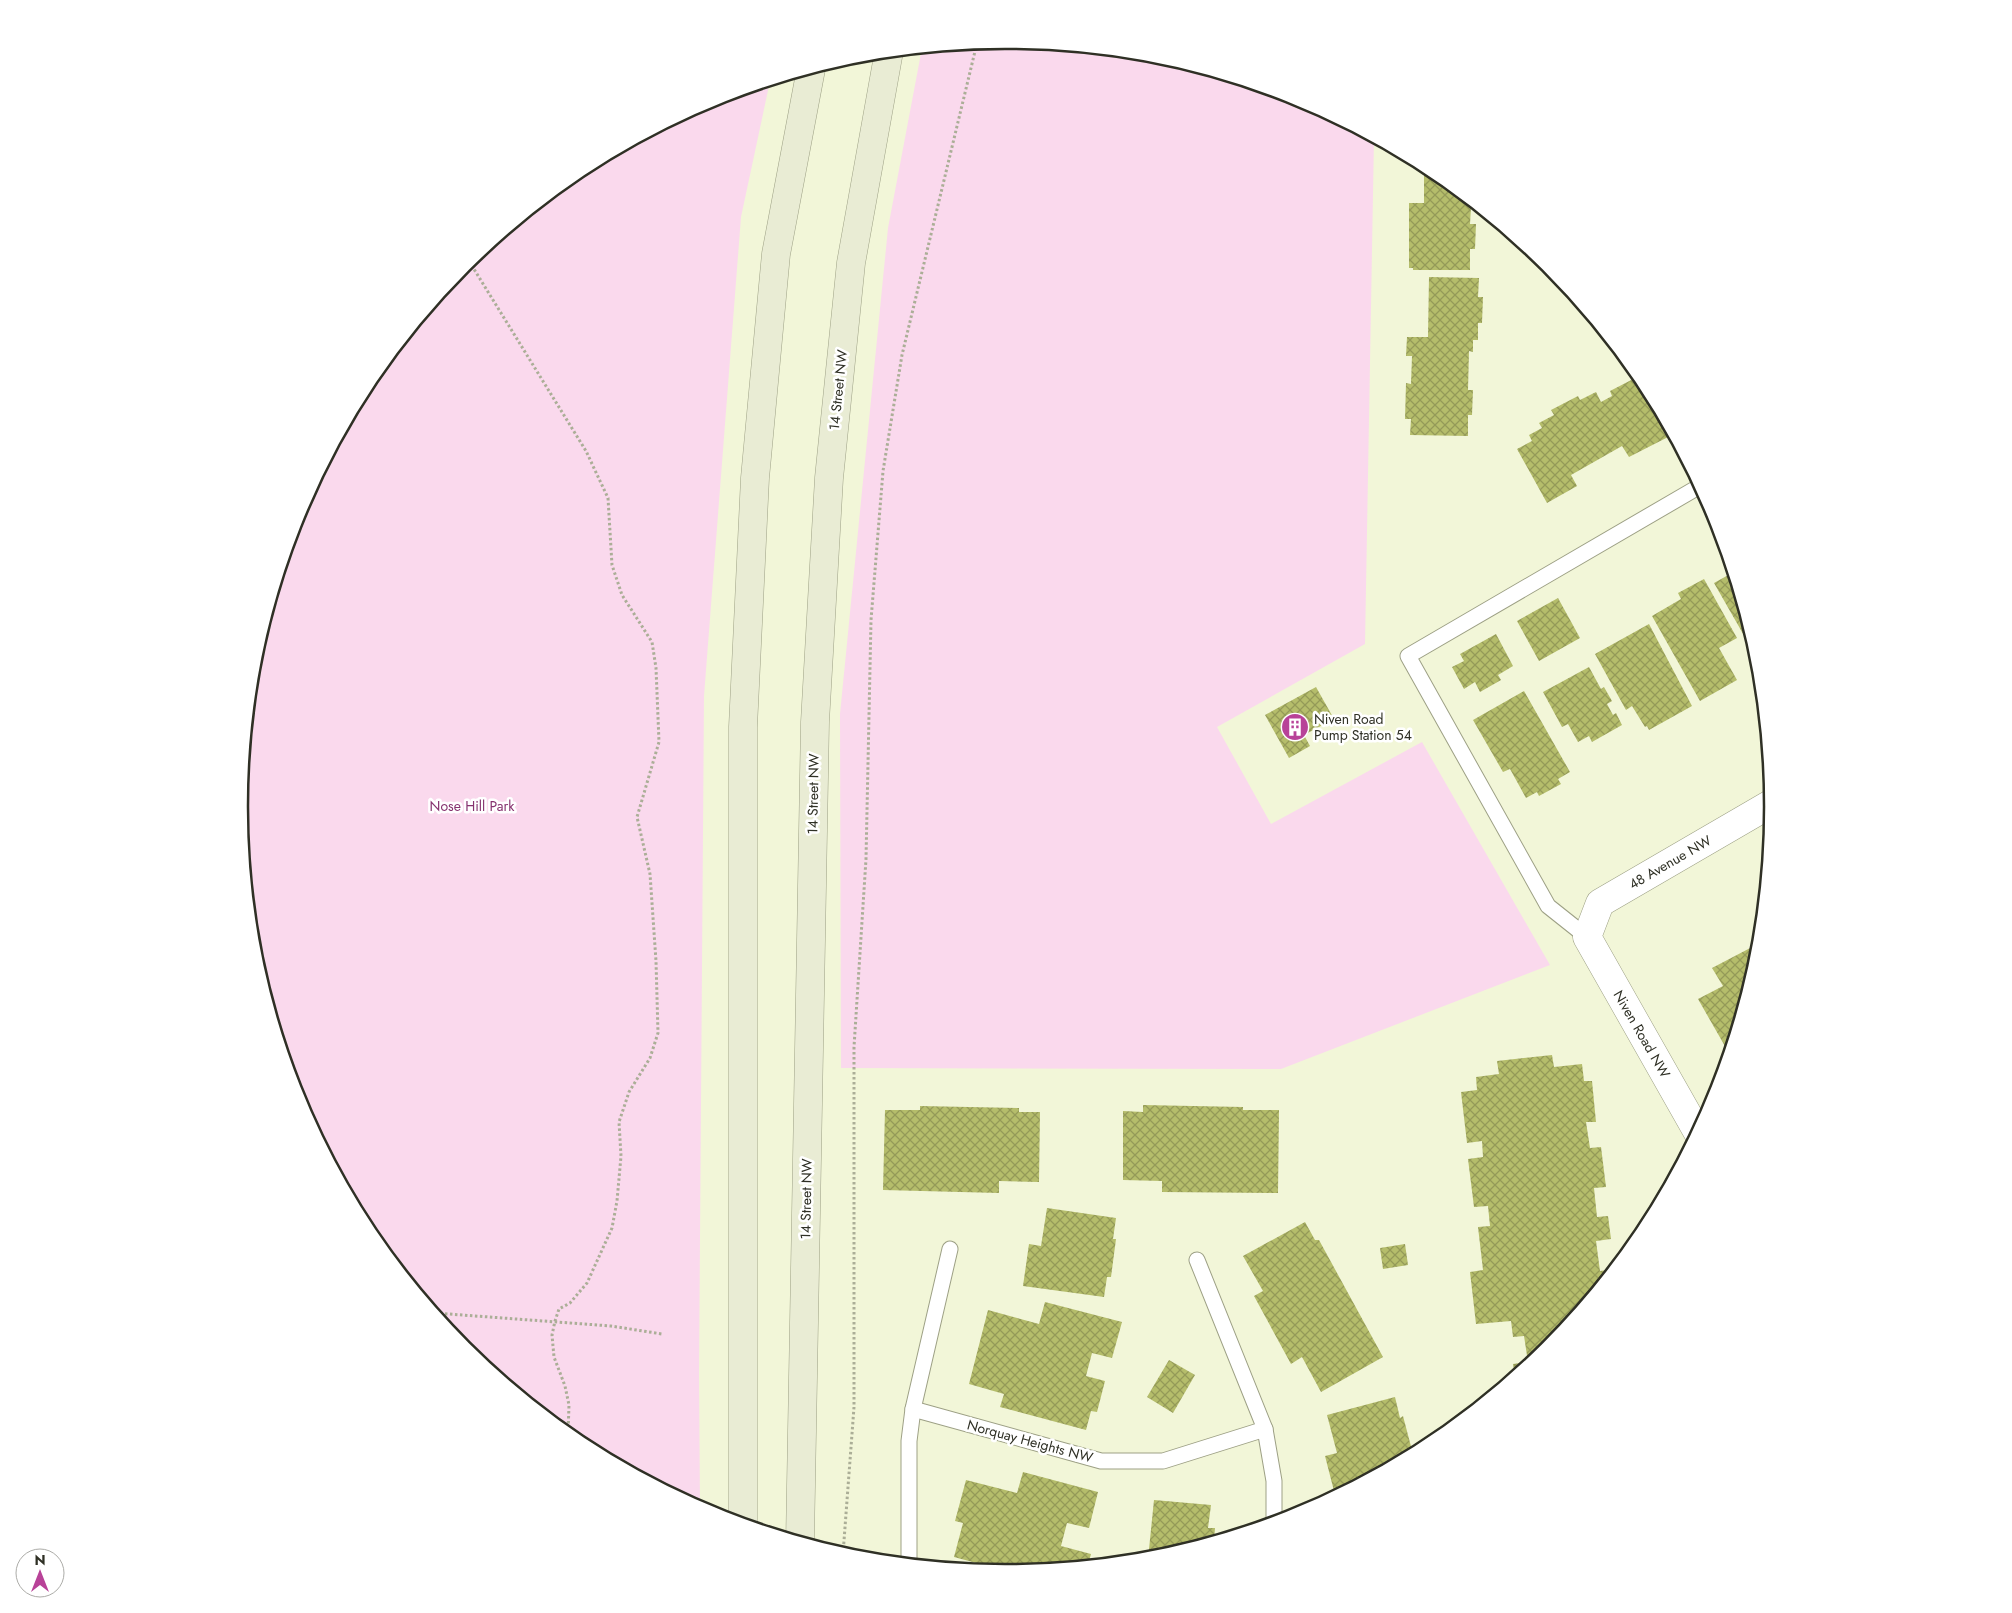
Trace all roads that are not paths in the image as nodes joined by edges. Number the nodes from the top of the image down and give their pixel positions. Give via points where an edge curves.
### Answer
1 (888, 58) edge
2 (809, 75) edge
3 (1694, 489) edge
4 (1764, 808) edge
5 (1587, 937) junction
6 (1693, 1125) edge
7 (950, 1249) dead end
8 (1197, 1260) dead end
9 (913, 1409) junction
10 (1265, 1429) junction
11 (1274, 1515) edge
12 (744, 1517) edge
13 (800, 1535) edge
14 (909, 1558) edge

1 - 13 main road, 14 Street NW via 851,263 829,478 815,722
2 - 12 main road via 776,254 754,498 744,727
3 - 5 lane via 1408,656 1548,906
4 - 5 street, 48 Avenue NW via 1600,903
5 - 6 street, Niven Road NW
7 - 9 lane
8 - 10 lane
9 - 10 lane, Norquay Heights NW via 1101,1461 1163,1461
9 - 14 lane via 909,1441
10 - 11 lane via 1274,1481

